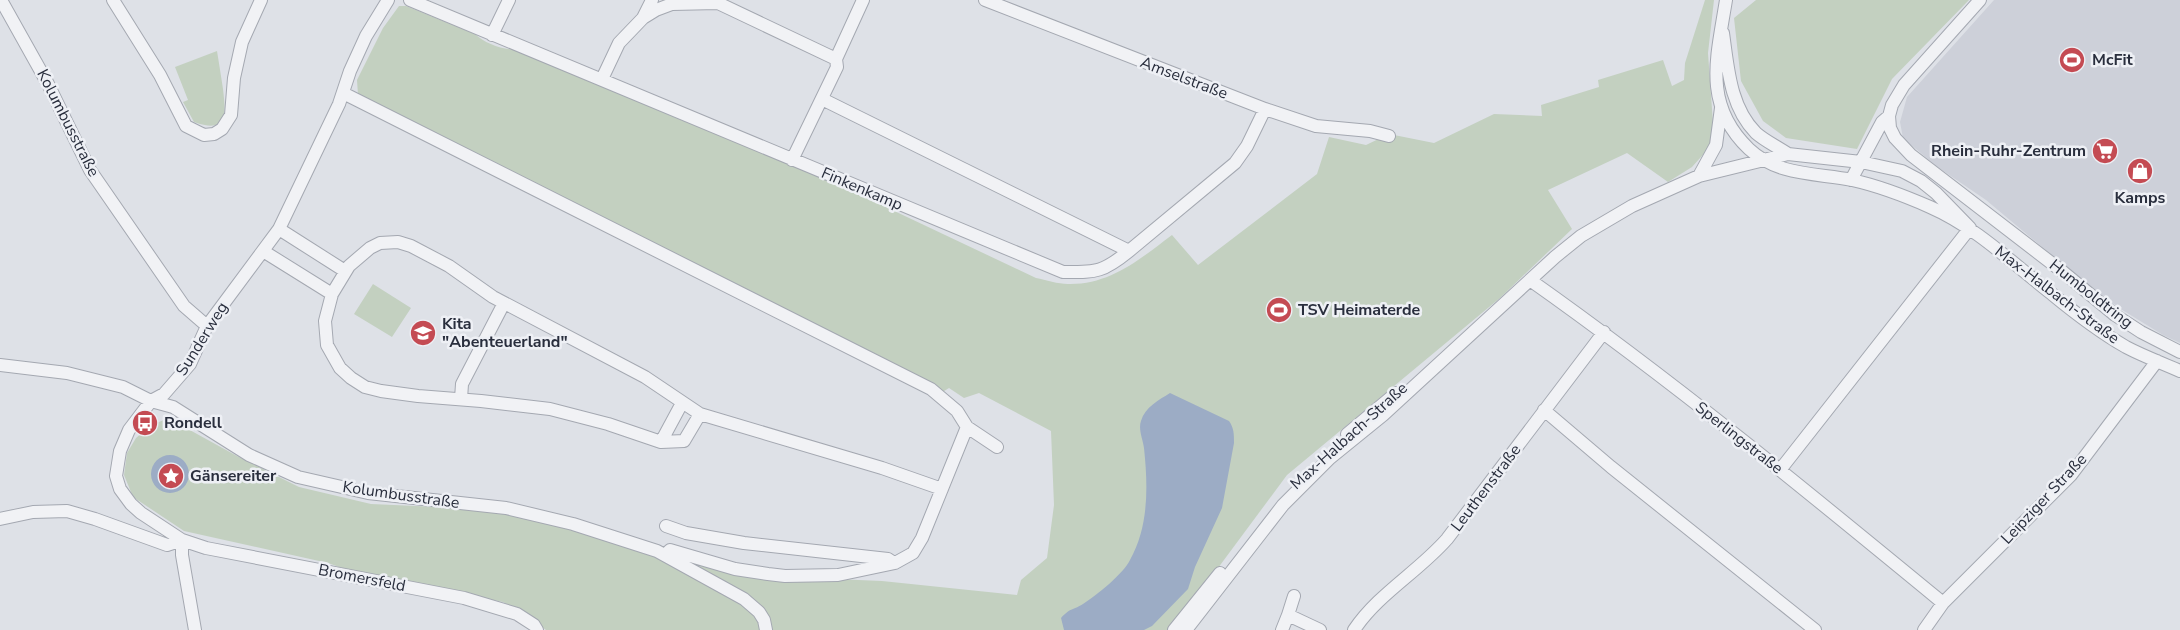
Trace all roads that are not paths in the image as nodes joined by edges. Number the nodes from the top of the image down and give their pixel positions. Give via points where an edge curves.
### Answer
1 (1, 0) edge
2 (113, 0) edge
3 (261, 0) edge
4 (388, 0) edge
5 (411, 0) edge
6 (509, 0) edge
7 (652, 0) edge
8 (863, 0) edge
9 (985, 0) edge
10 (1726, 0) edge
11 (1980, 0) edge
12 (643, 18) junction
13 (1722, 23) junction
14 (492, 35) junction
15 (836, 59) junction
16 (602, 79) junction
17 (343, 93) junction
18 (822, 99) junction
19 (1722, 108) junction
20 (1265, 109) junction
21 (1889, 116) junction
22 (1757, 134) junction
23 (1389, 136) dead end
24 (1788, 154) junction
25 (792, 159) junction
26 (1764, 161) junction
27 (1861, 162) junction
28 (1699, 176) junction
29 (1851, 180) junction
30 (1936, 192) junction
31 (1978, 207) junction
32 (1970, 228) junction
33 (279, 229) junction
34 (263, 251) junction
35 (1129, 251) junction
36 (345, 272) junction
37 (1530, 280) junction
38 (332, 294) junction
39 (504, 303) junction
40 (207, 326) junction
41 (1604, 332) junction
42 (1467, 337) junction
43 (2180, 352) edge
44 (2157, 361) junction
45 (0, 365) edge
46 (2180, 371) edge
47 (461, 399) junction
48 (151, 401) junction
49 (682, 403) junction
50 (1544, 410) junction
51 (700, 414) junction
52 (966, 427) junction
53 (661, 442) junction
54 (997, 447) dead end
55 (1780, 470) junction
56 (942, 489) junction
57 (0, 519) edge
58 (666, 526) dead end
59 (182, 540) junction
60 (661, 553) junction
61 (896, 563) junction
62 (1294, 596) dead end
63 (1943, 603) junction
64 (1288, 615) junction
65 (195, 630) edge
66 (537, 630) edge
67 (766, 630) edge
68 (1174, 630) edge
69 (1186, 630) edge
70 (1282, 630) edge
71 (1320, 630) edge
72 (1354, 630) edge
73 (1815, 630) edge
74 (1924, 630) edge

1 - 40 street, Kolumbusstraße via 90,170 184,306
2 - 3 street via 160,75 186,126 204,135 222,129 231,115 242,42
4 - 17 street, Sunderweg via 366,36
5 - 14 street, Finkenkamp
6 - 14 street
7 - 12 street
8 - 15 street
9 - 20 street, Amselstraße
10 - 13 street
11 - 21 street via 1904,85
12 - 15 street via 672,4 718,3
12 - 16 street via 619,43
13 - 19 street via 1715,57 1715,83
13 - 22 street via 1731,83 1740,111
14 - 16 street, Finkenkamp
15 - 18 street via 837,67
16 - 25 street, Finkenkamp
17 - 33 street, Sunderweg
17 - 52 street via 931,390 957,411
18 - 25 street
18 - 35 street
19 - 26 street via 1743,141
19 - 28 street via 1716,145
20 - 23 street, Amselstraße via 1317,126 1370,130
20 - 35 street, Finkenkamp via 1235,163
21 - 27 street
21 - 31 street, Humboldtring via 1895,138 1911,155
22 - 24 street
22 - 26 street
24 - 26 street, Max-Halbach-Straße
24 - 27 street, Max-Halbach-Straße
25 - 35 street, Finkenkamp via 1063,272 1096,272
26 - 28 street, Max-Halbach-Straße
26 - 29 street, Max-Halbach-Straße via 1805,175
27 - 29 street
27 - 30 street, Max-Halbach-Straße via 1902,171
28 - 37 street, Max-Halbach-Straße via 1632,206 1581,236
29 - 32 street, Max-Halbach-Straße via 1904,196
30 - 31 street, Humboldtring
30 - 32 street, Max-Halbach-Straße
31 - 43 street, Humboldtring via 2115,315
32 - 44 street, Max-Halbach-Straße via 2112,338
32 - 55 street
33 - 34 street, Sunderweg
33 - 36 street
34 - 38 street
34 - 40 street, Sunderweg
36 - 38 street
36 - 39 street via 370,248 398,242 448,266
37 - 41 street, Sperlingstraße
37 - 42 street, Max-Halbach-Straße
38 - 47 street via 325,321 327,345 340,368 351,378 381,391
39 - 47 street via 462,384
39 - 49 street via 645,377
40 - 48 street, Sunderweg via 190,364 164,393
41 - 50 street, Leuthenstraße
41 - 55 street, Sperlingstraße
42 - 68 street, Max-Halbach-Straße via 1325,454 1277,502
42 - 69 street, Max-Halbach-Straße via 1330,458 1283,505
44 - 46 street, Max-Halbach-Straße
44 - 63 street, Leipziger Straße via 2071,475
45 - 48 street, Kolumbusstraße via 77,375 123,387
47 - 53 street via 550,409
48 - 59 street, Sunderweg via 129,430 116,476 131,504
48 - 60 street, Kolumbusstraße via 173,407 249,456 298,477 368,493 516,510
49 - 51 street
49 - 53 street
50 - 72 street, Leuthenstraße via 1430,559 1375,604
50 - 73 street
51 - 53 street via 684,441
51 - 56 street
52 - 54 street
52 - 56 street
55 - 63 street, Sperlingstraße
56 - 61 street via 913,553
57 - 59 street via 33,512 67,511 167,545
58 - 61 street via 744,543
59 - 65 street
59 - 66 street, Bromersfeld via 206,548 464,598 517,614
60 - 61 street, Kolumbusstraße via 681,552 735,569 784,576 838,574
60 - 67 street, Kolumbusstraße via 744,599 759,612
62 - 64 street
63 - 74 street, Leipziger Straße
64 - 70 street
64 - 71 street

